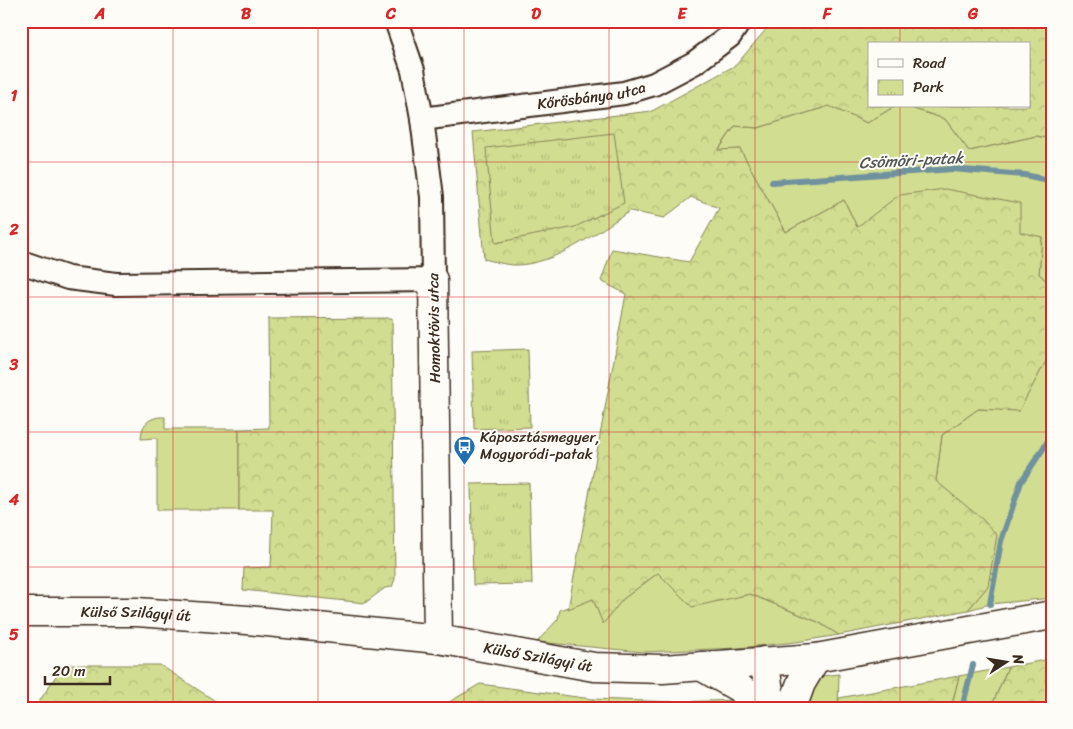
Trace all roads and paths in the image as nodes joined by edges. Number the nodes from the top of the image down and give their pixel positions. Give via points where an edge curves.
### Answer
1 (396, 21) edge
2 (740, 21) edge
3 (422, 119) junction
4 (21, 262) edge
5 (433, 280) junction
6 (21, 612) edge
7 (1052, 615) edge
8 (438, 639) junction
9 (816, 658) junction
10 (764, 661) junction
11 (701, 666) junction
12 (762, 708) edge
13 (772, 708) edge
14 (792, 708) edge

1 - 3 street, Homoktövis utca via 413,70
2 - 3 street, Kőrösbánya utca via 730,36 694,64 654,84 624,93
3 - 5 street, Homoktövis utca via 432,197
4 - 5 street via 68,278 116,284
5 - 8 main road, Homoktövis utca
6 - 8 main road, Külső Szilágyi út via 137,612
7 - 9 main road, Külső Szilágyi út
8 - 11 main road, Külső Szilágyi út via 594,667 663,669
9 - 10 main road, Külső Szilágyi út
9 - 14 main road via 800,683
10 - 11 main road, Külső Szilágyi út
10 - 13 main road
11 - 12 main road via 741,690

